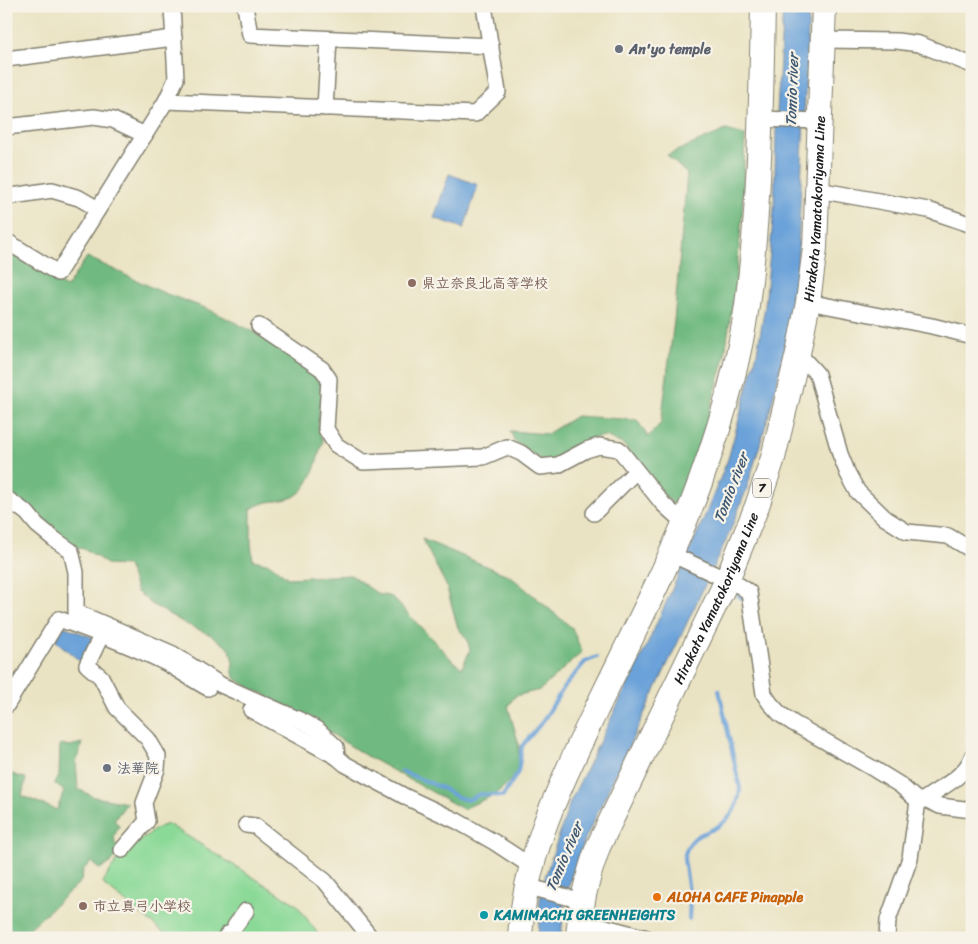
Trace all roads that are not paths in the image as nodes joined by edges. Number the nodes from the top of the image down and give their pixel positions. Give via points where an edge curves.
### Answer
1 (172, 6) edge
2 (245, 6) edge
3 (484, 6) edge
4 (763, 6) edge
5 (824, 6) edge
6 (174, 38) junction
7 (329, 39) junction
8 (823, 40) junction
9 (490, 46) junction
10 (6, 59) edge
11 (972, 65) edge
12 (166, 101) junction
13 (326, 108) junction
14 (761, 119) junction
15 (819, 121) junction
16 (6, 126) edge
17 (145, 135) junction
18 (818, 190) junction
19 (6, 197) edge
20 (98, 209) junction
21 (972, 225) edge
22 (6, 241) edge
23 (808, 302) junction
24 (259, 326) dead end
25 (972, 336) edge
26 (798, 353) junction
27 (636, 470) junction
28 (6, 498) edge
29 (594, 512) dead end
30 (684, 523) junction
31 (972, 550) edge
32 (672, 554) junction
33 (727, 580) junction
34 (102, 634) junction
35 (6, 706) edge
36 (337, 757) junction
37 (972, 757) edge
38 (921, 800) junction
39 (972, 810) edge
40 (246, 825) dead end
41 (122, 850) dead end
42 (529, 876) junction
43 (246, 910) dead end
44 (580, 919) edge
45 (229, 933) edge
46 (371, 938) edge
47 (520, 938) edge
48 (647, 938) edge
49 (887, 938) edge

1 - 6 street
2 - 7 street via 250,35
3 - 9 street
4 - 14 main road
5 - 8 main road, Hirakata Yamatokoriyama Line / 7
6 - 10 street
6 - 12 street via 176,80
7 - 9 street
7 - 13 street
8 - 11 street via 918,44
8 - 15 main road, Hirakata Yamatokoriyama Line / 7
9 - 13 street via 498,92 475,114
12 - 13 street
12 - 17 street
14 - 15 street
14 - 30 main road via 755,228 746,307 719,424
15 - 18 main road, Hirakata Yamatokoriyama Line / 7
16 - 17 street via 94,116 113,120
17 - 20 street
18 - 21 street via 928,210
18 - 23 main road, Hirakata Yamatokoriyama Line / 7
19 - 20 street via 52,190 79,198
20 - 22 street via 58,273
23 - 25 street
23 - 26 main road, Hirakata Yamatokoriyama Line / 7
24 - 27 street via 322,369 329,379 326,429 336,445 362,462 483,457 508,447 540,467 558,465 599,446 619,449
26 - 31 street via 817,374 840,454 858,492 885,518 907,532 948,536
26 - 33 main road, Hirakata Yamatokoriyama Line / 7 via 773,458
27 - 29 street
27 - 30 street via 663,504
28 - 36 street via 71,552 76,572 76,612 173,654 221,685 300,720 318,730 336,747
30 - 32 main road
32 - 33 street
32 - 42 main road via 544,824
33 - 38 street via 748,592 764,694 770,703 793,723
33 - 44 main road, Hirakata Yamatokoriyama Line / 7 via 598,847 588,875
34 - 35 street via 59,619
34 - 36 street via 167,663
34 - 41 street via 87,665 101,677 116,708 148,739 158,756 157,769 144,803 146,820
36 - 42 street via 494,842 522,861
37 - 38 street via 963,772
38 - 39 street
38 - 49 street via 910,858 888,920
40 - 46 street via 255,826 325,882
42 - 44 street
42 - 47 main road
43 - 45 street
44 - 48 street

